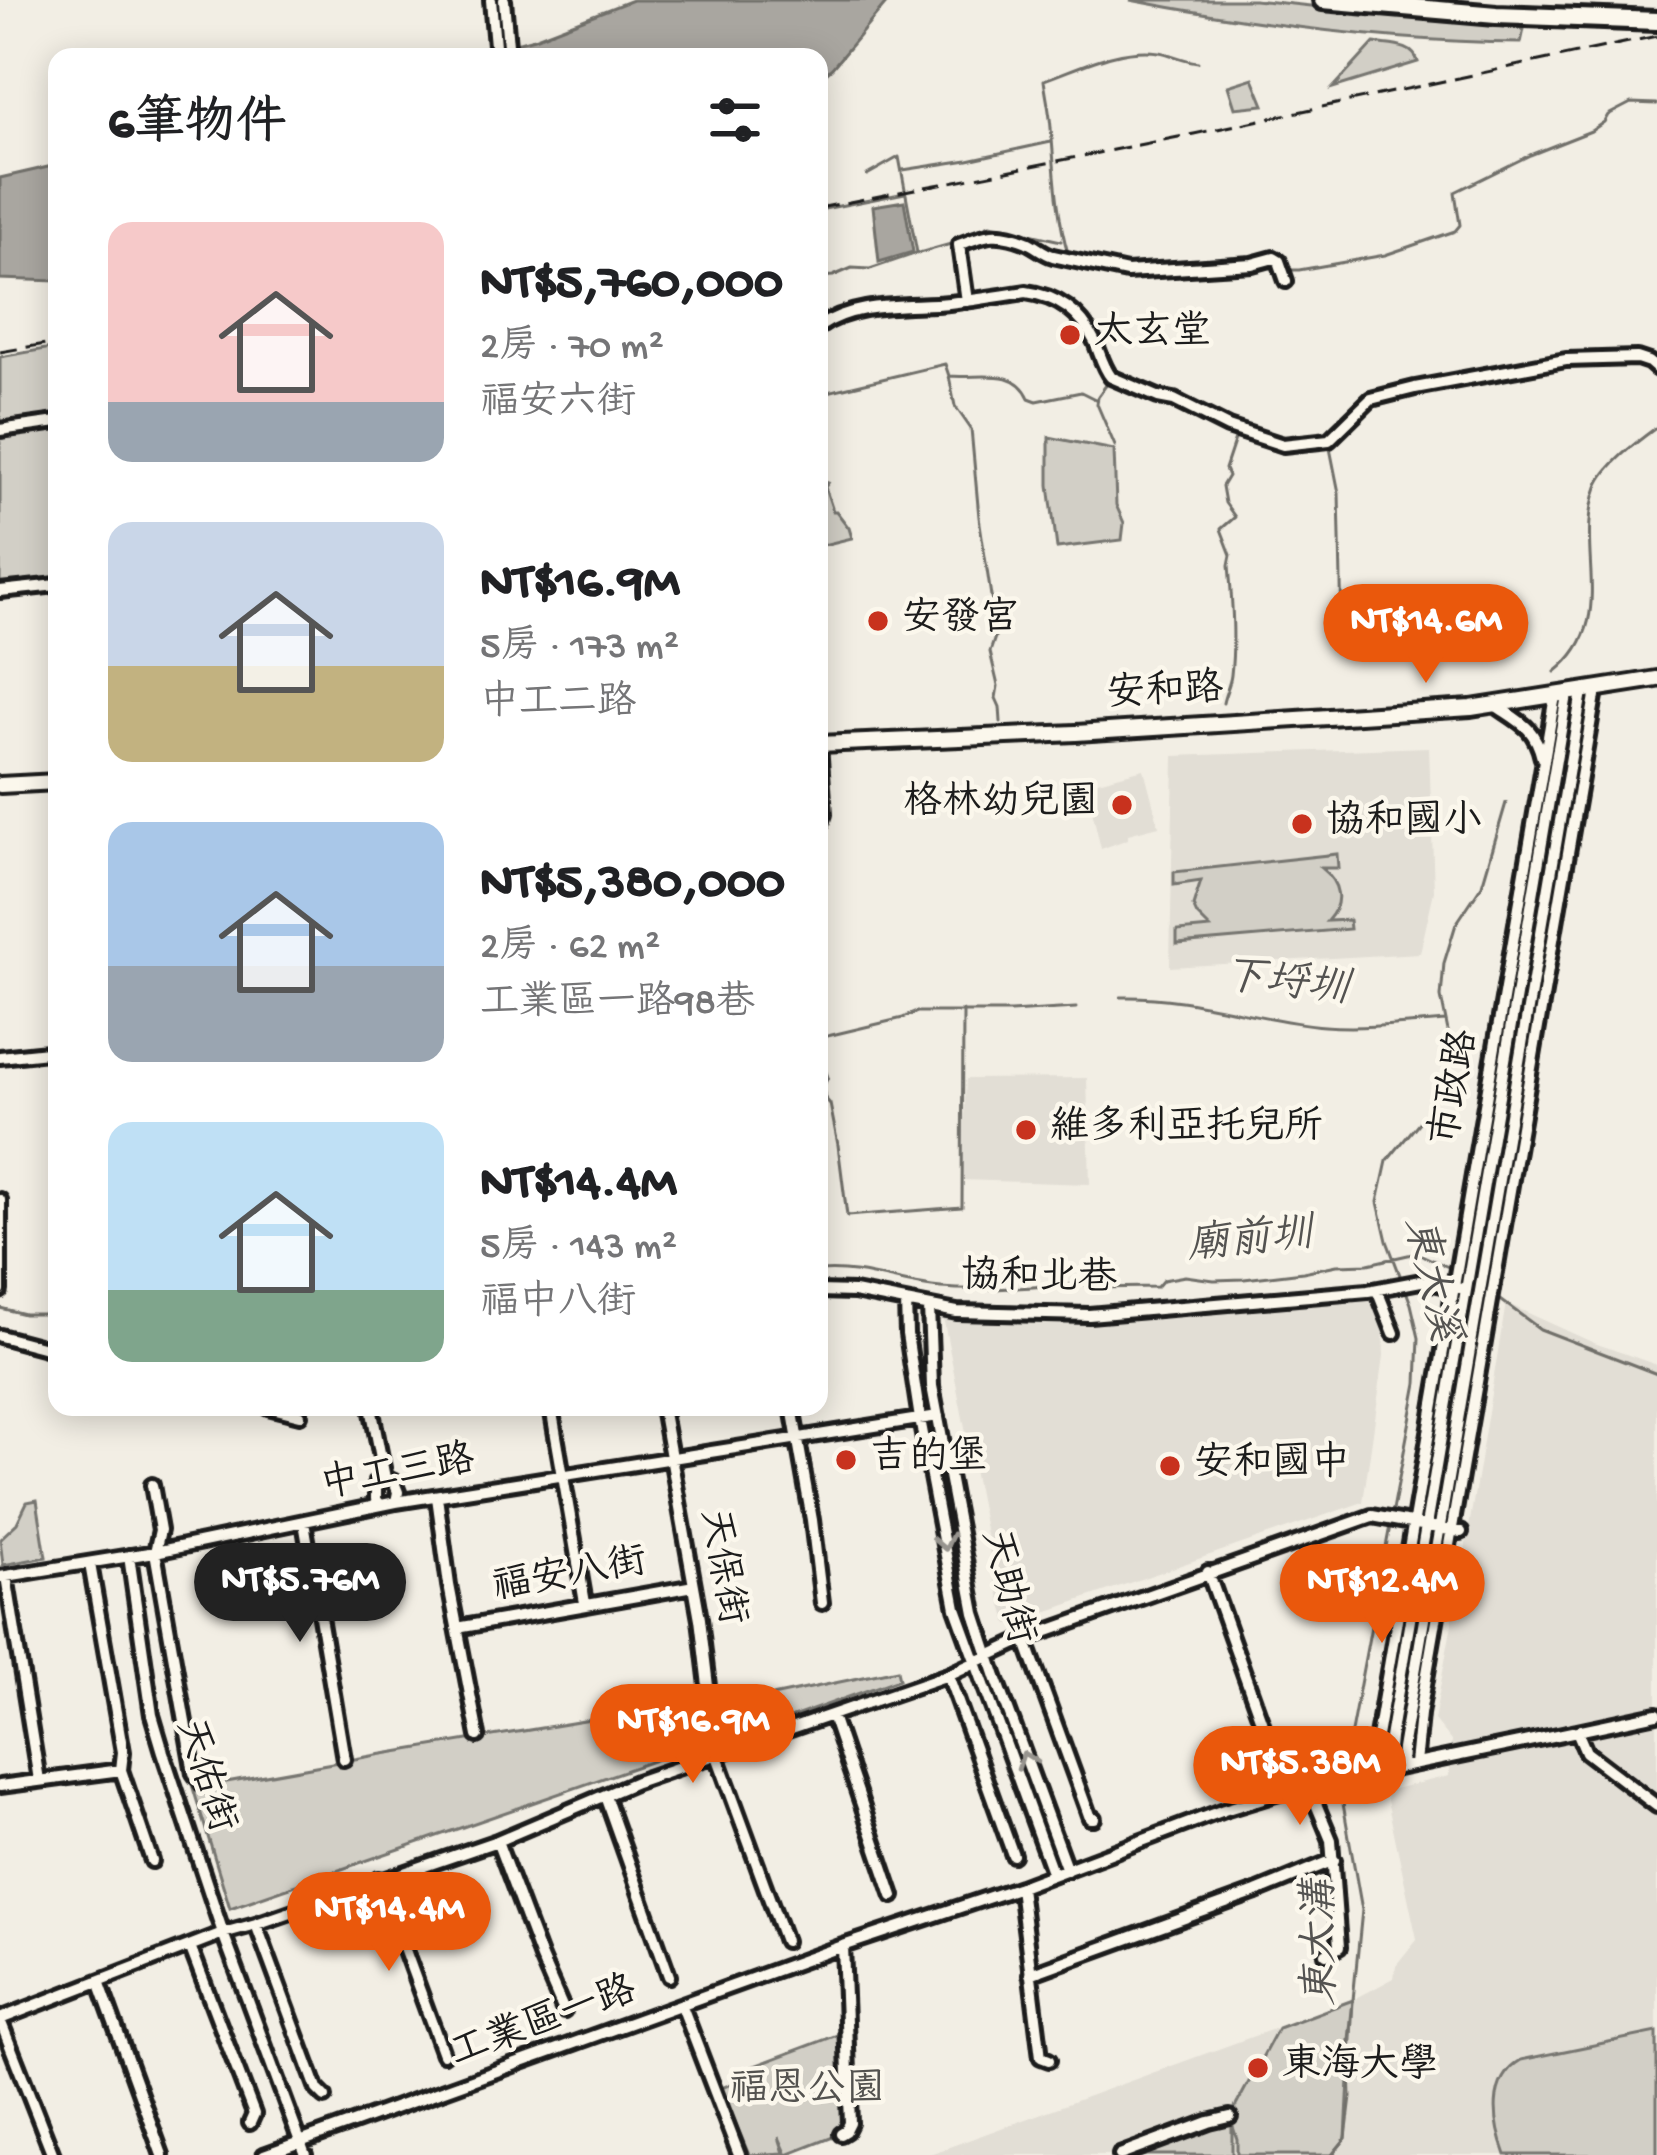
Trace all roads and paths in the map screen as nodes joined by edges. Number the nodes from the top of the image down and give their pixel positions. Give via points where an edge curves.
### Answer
1 (491, 0) edge
2 (504, 0) edge
3 (1323, 0) edge
4 (1657, 21) edge
5 (495, 48) edge
6 (508, 48) edge
7 (1286, 281) dead end
8 (967, 301) junction
9 (828, 322) edge
10 (1657, 369) edge
11 (48, 423) edge
12 (0, 430) edge
13 (48, 586) edge
14 (0, 591) edge
15 (1657, 680) edge
16 (1575, 693) junction
17 (1495, 705) junction
18 (828, 745) edge
19 (1544, 766) junction
20 (48, 782) edge
21 (0, 785) edge
22 (48, 1052) edge
23 (0, 1057) edge
24 (0, 1200) edge
25 (1382, 1289) junction
26 (828, 1291) edge
27 (0, 1292) edge
28 (1479, 1292) junction
29 (906, 1302) junction
30 (929, 1307) junction
31 (1394, 1334) dead end
32 (0, 1336) edge
33 (48, 1349) edge
34 (373, 1416) edge
35 (552, 1416) edge
36 (664, 1416) edge
37 (793, 1416) edge
38 (938, 1416) junction
39 (920, 1419) junction
40 (796, 1438) junction
41 (671, 1457) junction
42 (562, 1476) junction
43 (385, 1478) junction
44 (152, 1485) dead end
45 (437, 1498) junction
46 (396, 1502) junction
47 (380, 1505) junction
48 (304, 1522) junction
49 (1439, 1527) junction
50 (155, 1552) junction
51 (129, 1556) junction
52 (90, 1564) junction
53 (1208, 1573) junction
54 (3, 1576) edge
55 (694, 1586) junction
56 (822, 1603) dead end
57 (585, 1604) junction
58 (457, 1628) junction
59 (1025, 1639) junction
60 (991, 1655) junction
61 (975, 1662) junction
62 (948, 1675) junction
63 (1657, 1714) edge
64 (832, 1716) junction
65 (1577, 1731) junction
66 (478, 1736) dead end
67 (716, 1753) junction
68 (1273, 1754) dead end
69 (344, 1759) dead end
70 (1415, 1764) junction
71 (121, 1770) junction
72 (1388, 1770) junction
73 (39, 1780) junction
74 (203, 1785) dead end
75 (1314, 1785) junction
76 (0, 1786) edge
77 (605, 1796) junction
78 (1657, 1806) edge
79 (1094, 1818) dead end
80 (496, 1840) junction
81 (1013, 1855) dead end
82 (1334, 1860) junction
83 (152, 1861) dead end
84 (1060, 1872) junction
85 (379, 1879) junction
86 (1020, 1887) junction
87 (893, 1896) dead end
88 (256, 1924) junction
89 (223, 1933) junction
90 (784, 1942) dead end
91 (190, 1946) junction
92 (843, 1946) junction
93 (1326, 1954) dead end
94 (1030, 1974) junction
95 (669, 1976) dead end
96 (99, 1981) junction
97 (682, 2006) junction
98 (564, 2011) dead end
99 (0, 2020) edge
100 (443, 2054) dead end
101 (1049, 2060) dead end
102 (326, 2097) dead end
103 (1230, 2117) dead end
104 (250, 2123) dead end
105 (841, 2134) dead end
106 (302, 2148) edge
107 (52, 2155) edge
108 (162, 2155) edge
109 (264, 2155) edge
110 (739, 2155) edge
111 (1120, 2155) edge

1 - 5 street
2 - 6 street
3 - 4 highway
7 - 8 street via 1274,258 1127,272 988,233 958,245
8 - 9 street via 901,304
8 - 10 street via 1026,292 1054,299 1082,319 1111,377 1283,445 1329,440 1371,399 1415,388 1566,360 1637,358
11 - 12 street
13 - 14 street
15 - 16 main road, 安和路
16 - 17 main road, 安和路
16 - 19 street, 市政路
16 - 28 street, 市政路
16 - 28 street, 市政路
17 - 18 main road, 安和路
17 - 19 street via 1532,731
19 - 28 street, 市政路
20 - 21 main road
22 - 23 street
24 - 27 street
25 - 28 street, 協和北巷 via 1433,1282
25 - 30 street, 協和北巷 via 1089,1315
25 - 31 street
26 - 29 street, 協和北巷
28 - 49 street, 市政路
28 - 49 street, 市政路
29 - 30 street, 協和北巷
29 - 39 street, 天助街
30 - 38 street, 天助街
32 - 33 street
34 - 43 street
35 - 42 street
36 - 41 street, 天保街
37 - 40 street
38 - 39 street, 中工三路
38 - 60 street, 天助街 via 975,1613
39 - 40 street, 中工三路
39 -> 61 street, 天助街 via 956,1608
40 - 41 street, 中工三路
40 - 56 street
41 - 42 street, 中工三路
41 - 55 street, 天保街
42 - 45 street, 中工三路
42 - 57 street
43 - 46 street via 394,1482
43 - 47 street via 376,1482
44 - 50 street via 160,1529
45 - 46 street, 中工三路
45 - 58 street
46 - 47 street, 中工三路
47 - 48 street, 中工三路
48 - 50 street, 中工三路
48 - 69 street
49 - 53 street via 1372,1516
49 - 70 street, 市政路
49 - 72 street, 市政路
50 - 51 street, 中工三路
50 - 74 street via 194,1773
51 - 52 street, 中工三路
51 - 89 street, 天佑街 via 152,1715
52 - 54 street, 中工三路
52 - 71 street
53 - 59 street
53 - 68 street
54 - 73 street
55 - 57 street, 福安八街
55 - 67 street, 天保街
57 - 58 street, 福安八街
58 - 66 street
59 - 60 street
59 - 79 street
60 - 61 street
84 -> 60 street, 天助街
61 - 62 street
61 - 84 street, 天助街
62 - 64 street
62 - 81 street
63 - 65 street
64 - 67 street
64 - 87 street
65 - 70 street
65 - 78 street via 1586,1753
67 - 77 street
67 - 90 street, 天保街
70 - 72 street
71 - 73 street
71 - 83 street
72 - 75 street, 工業區一路
73 - 76 street
75 - 82 street
75 - 84 street, 工業區一路
77 - 80 street
77 - 95 street
80 - 85 street
80 - 98 street
82 - 93 street via 1339,1947
82 - 94 street
84 - 86 street, 工業區一路
85 - 88 street
85 - 100 street
86 - 92 street, 工業區一路
86 - 94 street
88 - 89 street
88 - 102 street
89 - 91 street
89 - 106 street, 天佑街
91 - 96 street
91 - 104 street via 254,2114
92 - 97 street, 工業區一路
92 - 105 street via 850,2123
94 - 101 street via 1041,2056
96 - 99 street
96 - 108 street
97 - 106 street, 工業區一路
97 - 110 street
99 - 107 street
103 - 111 street
106 - 109 street, 工業區一路

